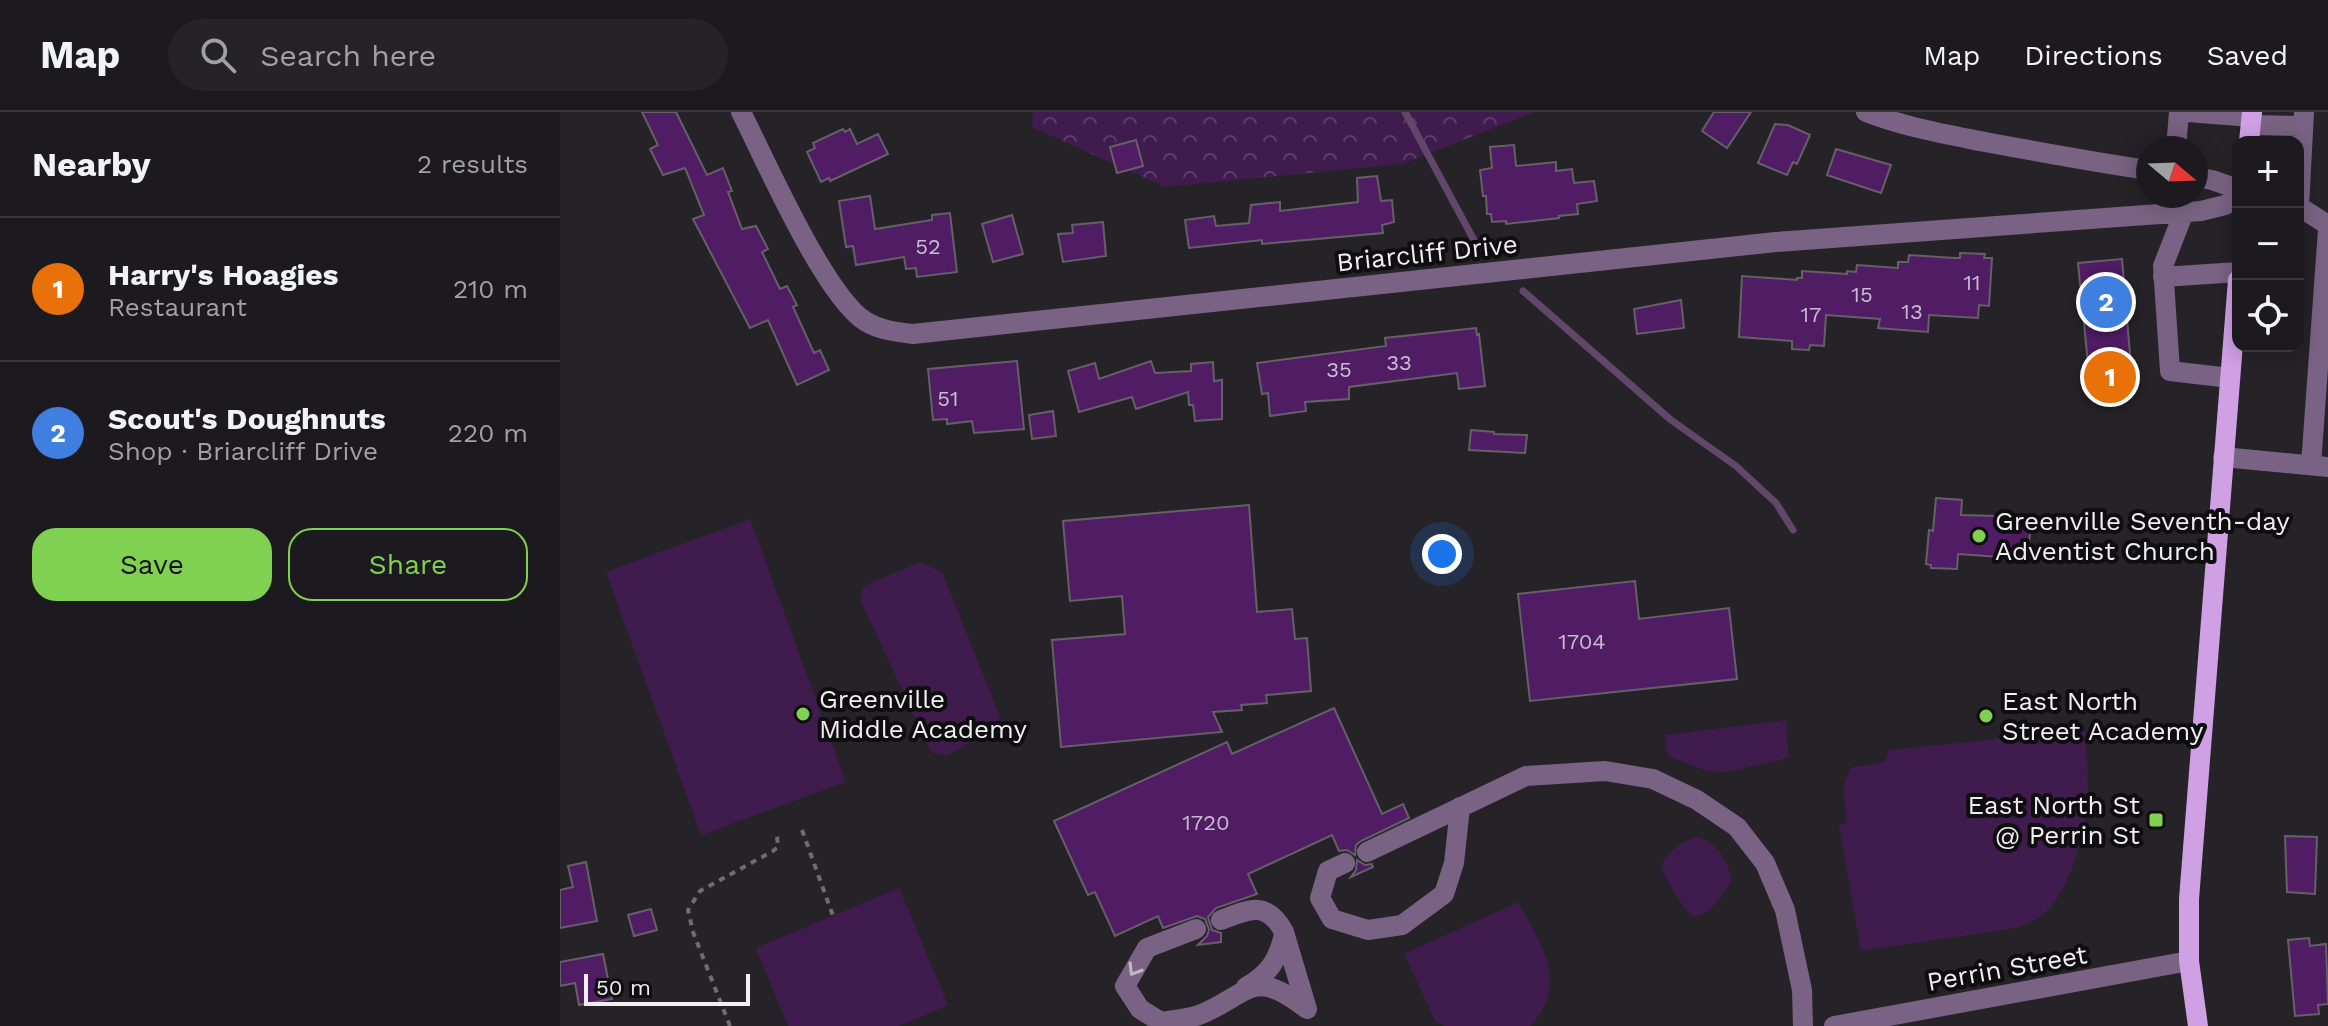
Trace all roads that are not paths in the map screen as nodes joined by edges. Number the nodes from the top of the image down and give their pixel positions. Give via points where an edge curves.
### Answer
1 (741, 112) edge
2 (1866, 112) edge
3 (2179, 112) edge
4 (2188, 112) edge
5 (2303, 119) edge
6 (2251, 124) edge
7 (2177, 136) edge
8 (2136, 168) edge
9 (2208, 179) edge
10 (2232, 187) edge
11 (2232, 201) edge
12 (2302, 208) edge
13 (2184, 212) junction
14 (2328, 228) edge
15 (2232, 272) edge
16 (2163, 277) junction
17 (2232, 352) edge
18 (2230, 378) junction
19 (2223, 457) junction
20 (2320, 466) edge
21 (1460, 807) junction
22 (1367, 852) dead end
23 (1345, 863) dead end
24 (1221, 920) dead end
25 (1196, 929) dead end
26 (1284, 932) junction
27 (2189, 961) junction
28 (1243, 989) junction
29 (1312, 1017) edge
30 (1803, 1026) edge
31 (1834, 1026) edge
32 (2198, 1026) edge

1 - 13 street, Briarcliff Drive via 838,293 865,321 913,334 1776,242
2 - 8 street via 1959,137
3 - 7 street
4 - 6 street
5 - 6 street
9 - 10 street
11 - 13 street, Briarcliff Drive
12 - 14 street
13 - 16 street
14 - 20 street
15 - 16 street
16 - 18 street via 2170,371
17 - 18 main road
18 - 19 main road
19 - 20 street
19 - 27 main road via 2189,899
21 - 22 street
21 - 23 street via 1454,863 1444,894 1402,925 1368,930 1332,919 1320,898 1328,871
21 - 30 street via 1526,776 1605,771 1653,779 1697,800 1737,827 1765,863 1785,910 1802,990
24 - 26 street via 1259,910 1268,912
25 -> 28 street via 1147,948 1125,986 1140,1009 1161,1022 1173,1020 1198,1015
26 - 28 street via 1276,962
26 - 29 street
27 - 31 street, Perrin Street
27 - 32 main road
28 - 29 street via 1272,986

